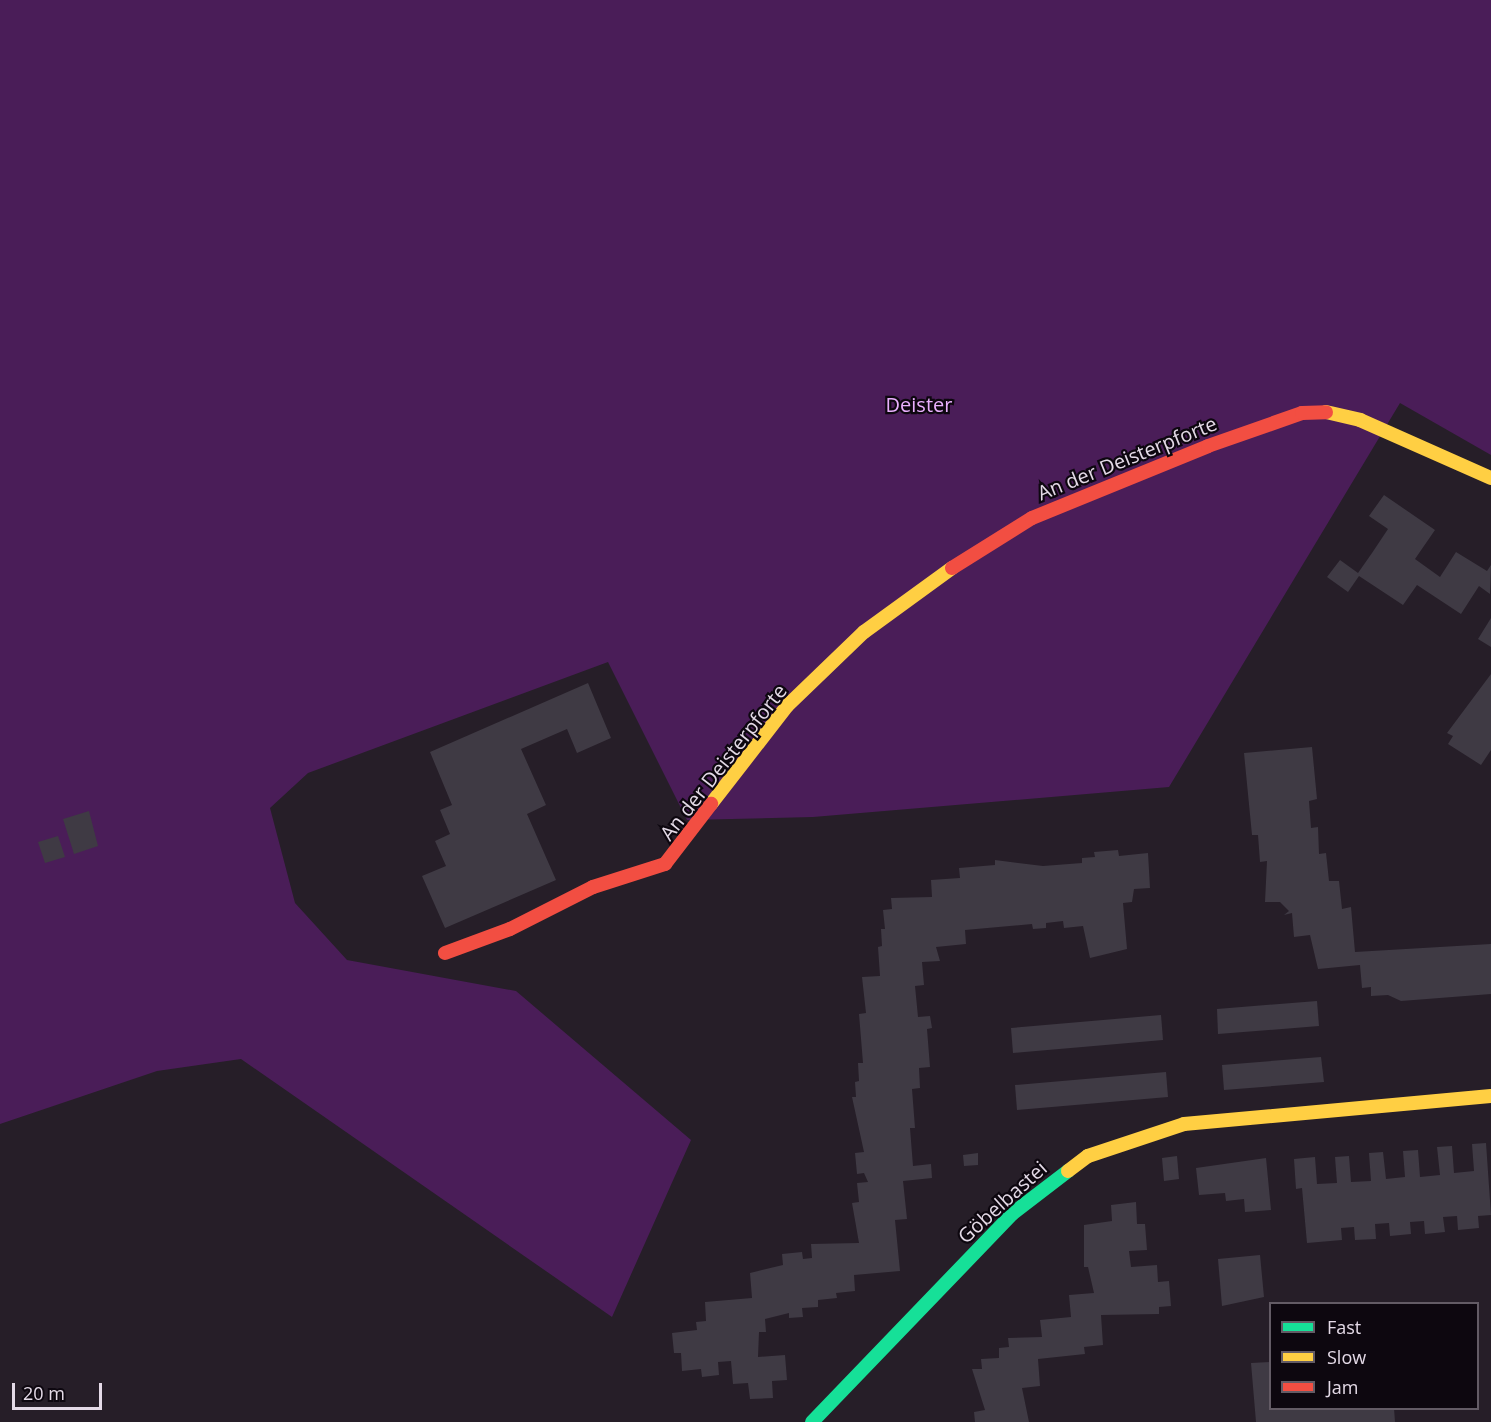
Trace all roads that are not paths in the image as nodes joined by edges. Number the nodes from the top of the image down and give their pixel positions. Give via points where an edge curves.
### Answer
1 (1491, 478) edge
2 (445, 953) dead end
3 (1491, 1096) edge
4 (812, 1422) edge

1 - 2 street, An der Deisterpforte via 1333,412 1302,413 1208,446 1032,518 980,548 864,632 787,706 665,864 593,887 510,929
3 - 4 street, Göbelbastei via 1184,1124 1088,1156 1012,1214

